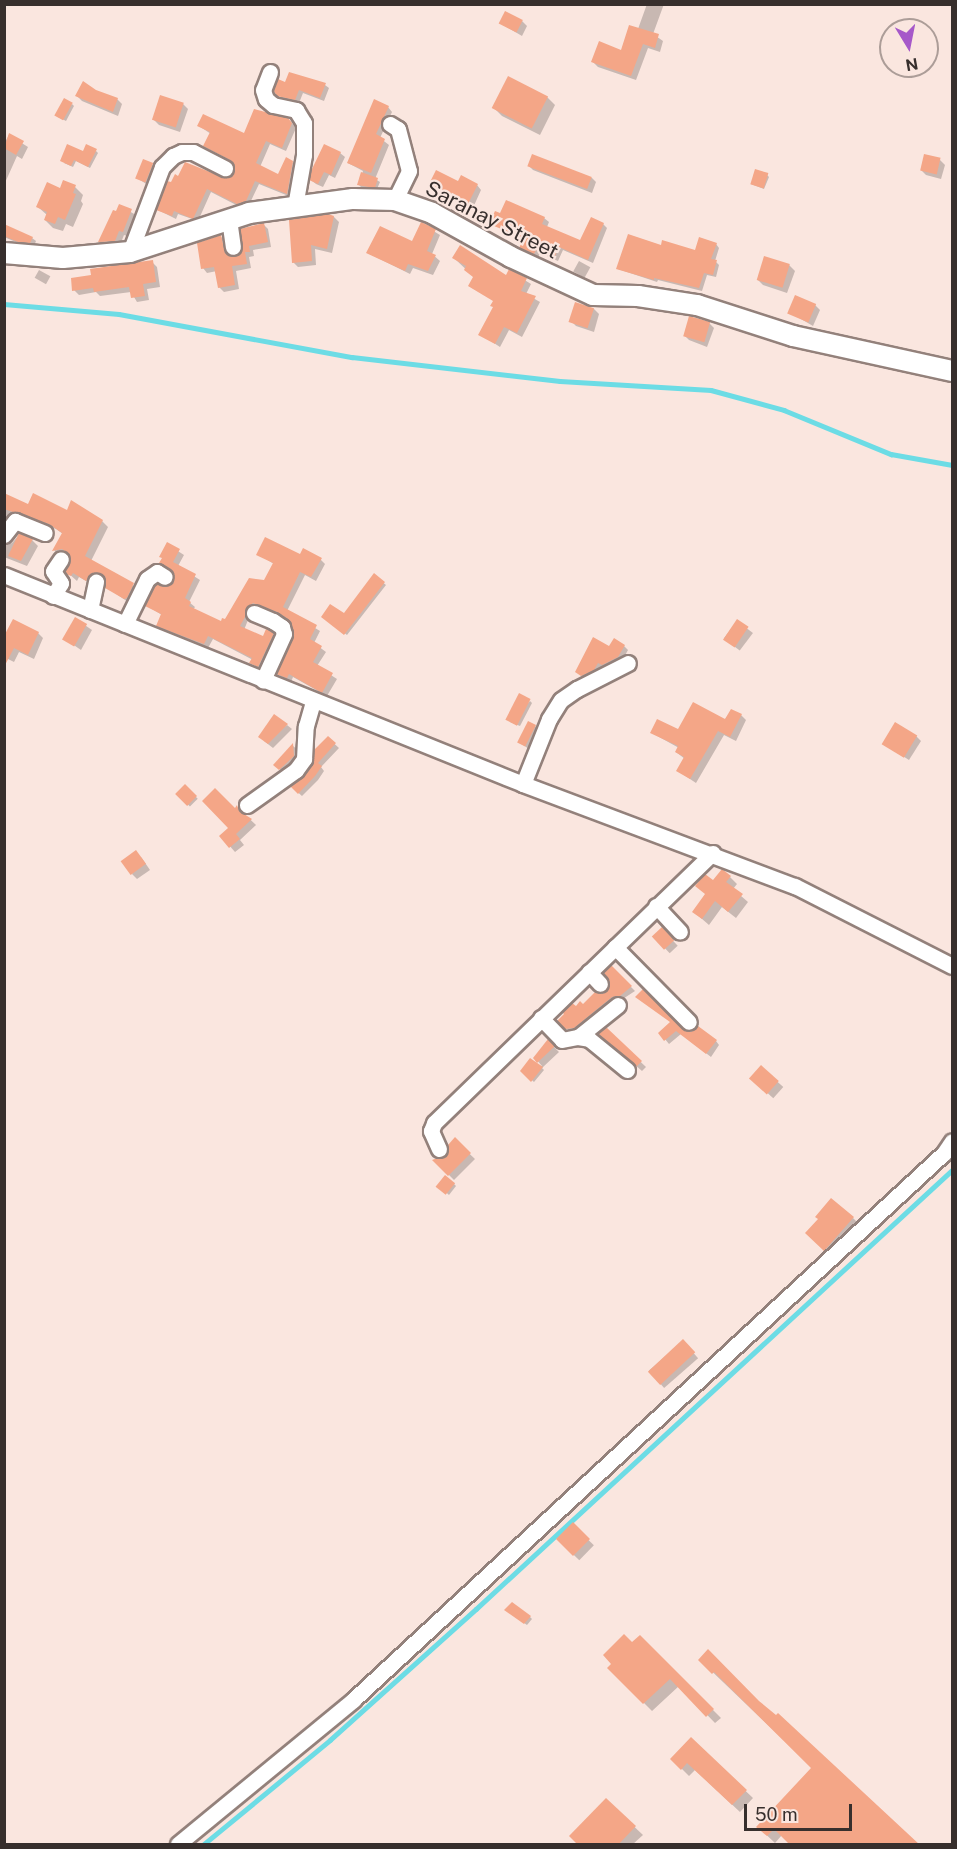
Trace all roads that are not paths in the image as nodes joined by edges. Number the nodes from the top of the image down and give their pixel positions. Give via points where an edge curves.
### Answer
1 (270, 72) dead end
2 (390, 124) dead end
3 (225, 168) dead end
4 (395, 200) junction
5 (295, 206) junction
6 (229, 219) junction
7 (233, 247) dead end
8 (130, 252) junction
9 (4, 253) edge
10 (952, 371) edge
11 (45, 533) dead end
12 (4, 535) edge
13 (61, 559) dead end
14 (4, 575) edge
15 (165, 577) dead end
16 (96, 582) dead end
17 (53, 596) junction
18 (90, 610) junction
19 (254, 613) dead end
20 (125, 624) junction
21 (628, 663) dead end
22 (263, 680) junction
23 (313, 701) junction
24 (523, 784) junction
25 (247, 805) dead end
26 (713, 853) junction
27 (656, 906) junction
28 (680, 932) dead end
29 (615, 947) junction
30 (952, 966) edge
31 (589, 972) junction
32 (600, 984) dead end
33 (618, 1005) dead end
34 (541, 1018) junction
35 (688, 1022) dead end
36 (578, 1037) junction
37 (627, 1070) dead end
38 (952, 1141) edge
39 (439, 1149) dead end
40 (178, 1845) edge

1 - 5 street via 263,90 266,99 273,105 296,110 304,123 304,155
2 - 4 street via 398,129 409,171
3 - 8 street via 193,152 173,156 162,167
4 - 5 street, Saranay Street via 353,199
4 - 10 street, Saranay Street via 432,213 511,257 593,295 638,296 697,305 793,336
5 - 6 street, Saranay Street
6 - 7 street
6 - 8 street, Saranay Street
8 - 9 street, Saranay Street via 63,258
11 - 12 street via 15,522
13 - 17 street via 53,571 61,581
14 - 17 street
15 - 20 street via 157,572 147,579
16 - 18 street
17 - 18 street
18 - 20 street
19 - 22 street via 282,627 284,634
20 - 22 street
21 - 24 street via 561,700 549,719
22 - 23 street
23 - 24 street
23 - 25 street via 306,726 304,759 296,770
24 - 26 street
26 - 27 street
26 - 30 street via 795,885
27 - 28 street
27 - 29 street
29 - 31 street
29 - 35 street
31 - 32 street
31 - 34 street
33 - 36 street
34 - 36 street via 562,1040
34 - 39 street via 434,1123 431,1131
36 - 37 street via 596,1044
38 - 40 street via 944,1154 353,1700

